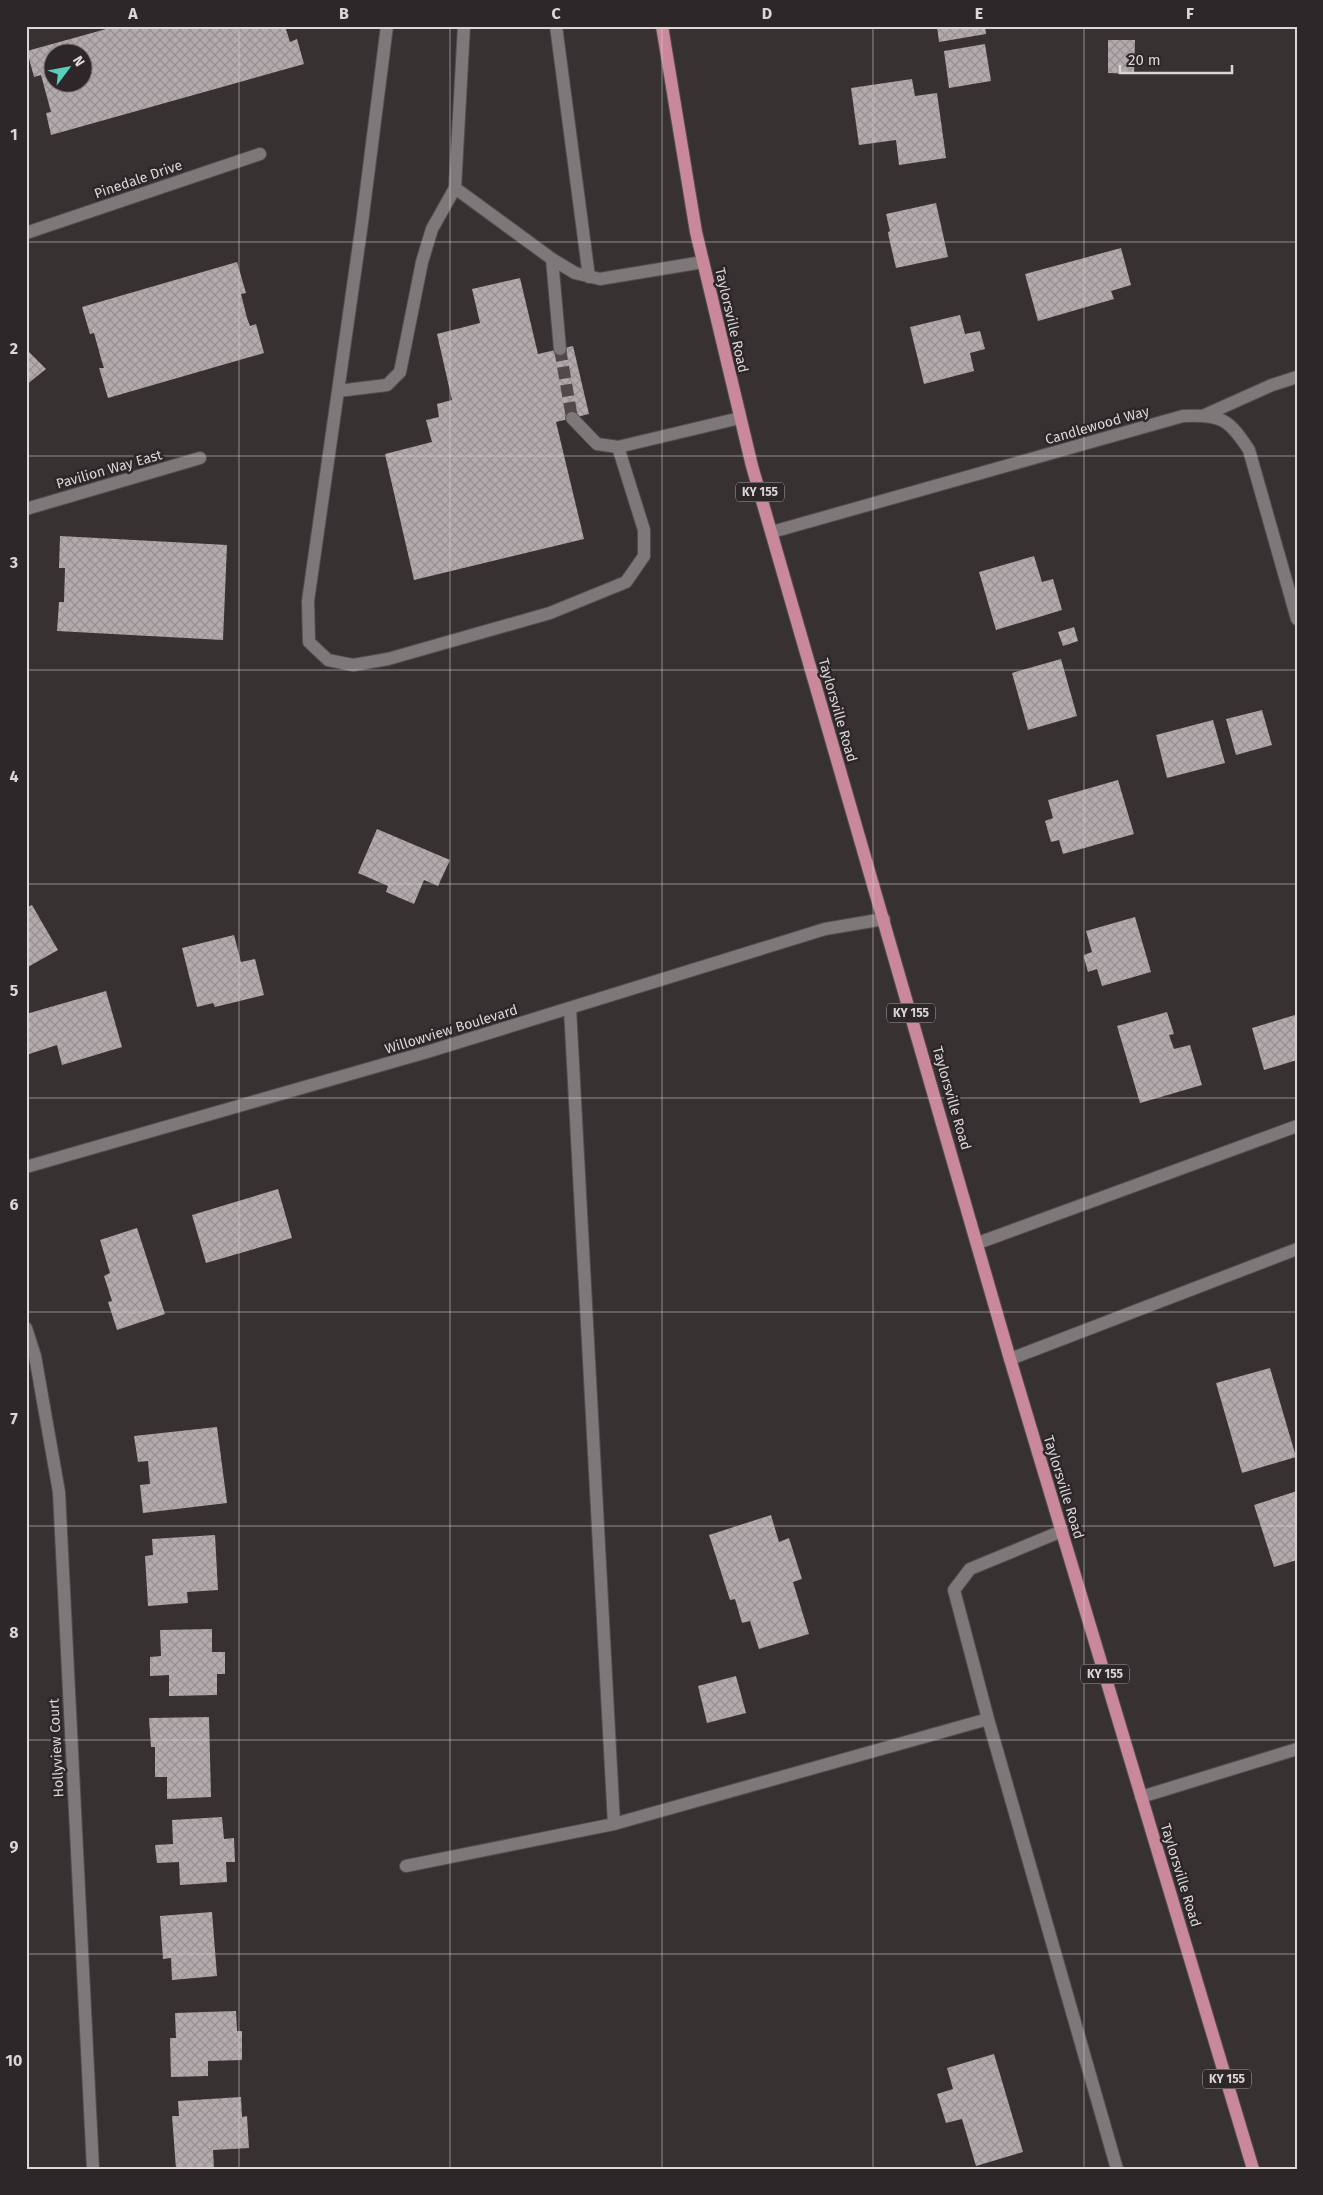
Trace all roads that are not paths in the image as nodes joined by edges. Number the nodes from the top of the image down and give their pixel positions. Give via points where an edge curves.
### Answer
1 (387, 26) edge
2 (464, 26) edge
3 (556, 26) edge
4 (662, 26) edge
5 (260, 154) dead end
6 (455, 188) junction
7 (26, 233) edge
8 (552, 258) junction
9 (703, 262) junction
10 (589, 277) junction
11 (560, 349) tunnel mouth
12 (1297, 377) edge
13 (338, 391) junction
14 (1205, 415) junction
15 (572, 418) tunnel mouth
16 (740, 418) junction
17 (618, 447) junction
18 (200, 458) dead end
19 (26, 509) edge
20 (772, 532) junction
21 (1297, 619) edge
22 (884, 919) junction
23 (570, 1008) junction
24 (1297, 1126) edge
25 (26, 1167) edge
26 (978, 1243) junction
27 (1297, 1249) edge
28 (26, 1328) edge
29 (1010, 1359) junction
30 (1062, 1531) junction
31 (988, 1719) junction
32 (1297, 1748) edge
33 (1141, 1797) junction
34 (614, 1824) junction
35 (406, 1866) dead end
36 (93, 2169) edge
37 (1117, 2169) edge
38 (1253, 2169) edge

1 - 13 street
2 - 6 street
3 - 10 street
4 - 9 main road, Taylorsville Road / KY 155
5 - 7 street, Pinedale Drive
6 - 8 street
6 - 13 street via 432,229 422,262 400,372 387,385
8 - 10 street via 575,273
8 - 11 street
9 - 10 street via 600,279
9 - 16 main road, Taylorsville Road / KY 155
12 - 14 street via 1272,384
13 - 17 street via 308,601 309,642 328,660 353,666 550,613 626,582 644,556 644,530
14 - 20 street, Candlewood Way via 1183,416
14 - 21 street, Candlewood Way via 1224,421 1235,429 1249,450
15 - 17 street via 597,444
16 - 17 street
16 - 20 main road, Taylorsville Road / KY 155
18 - 19 street, Pavilion Way East
20 - 22 main road, Taylorsville Road / KY 155
22 - 23 street, Willowview Boulevard via 825,929
22 - 26 main road, Taylorsville Road / KY 155
23 - 25 street, Willowview Boulevard
23 - 34 street
24 - 26 street
26 - 29 main road, Taylorsville Road / KY 155
27 - 29 street
28 - 36 street, Hollyview Court via 35,1356 59,1492
29 - 30 main road, Taylorsville Road / KY 155
30 - 31 street via 970,1568 954,1590
30 - 33 main road, Taylorsville Road / KY 155
31 - 34 street
31 - 37 street
32 - 33 street
33 - 38 main road, Taylorsville Road / KY 155
34 - 35 street

